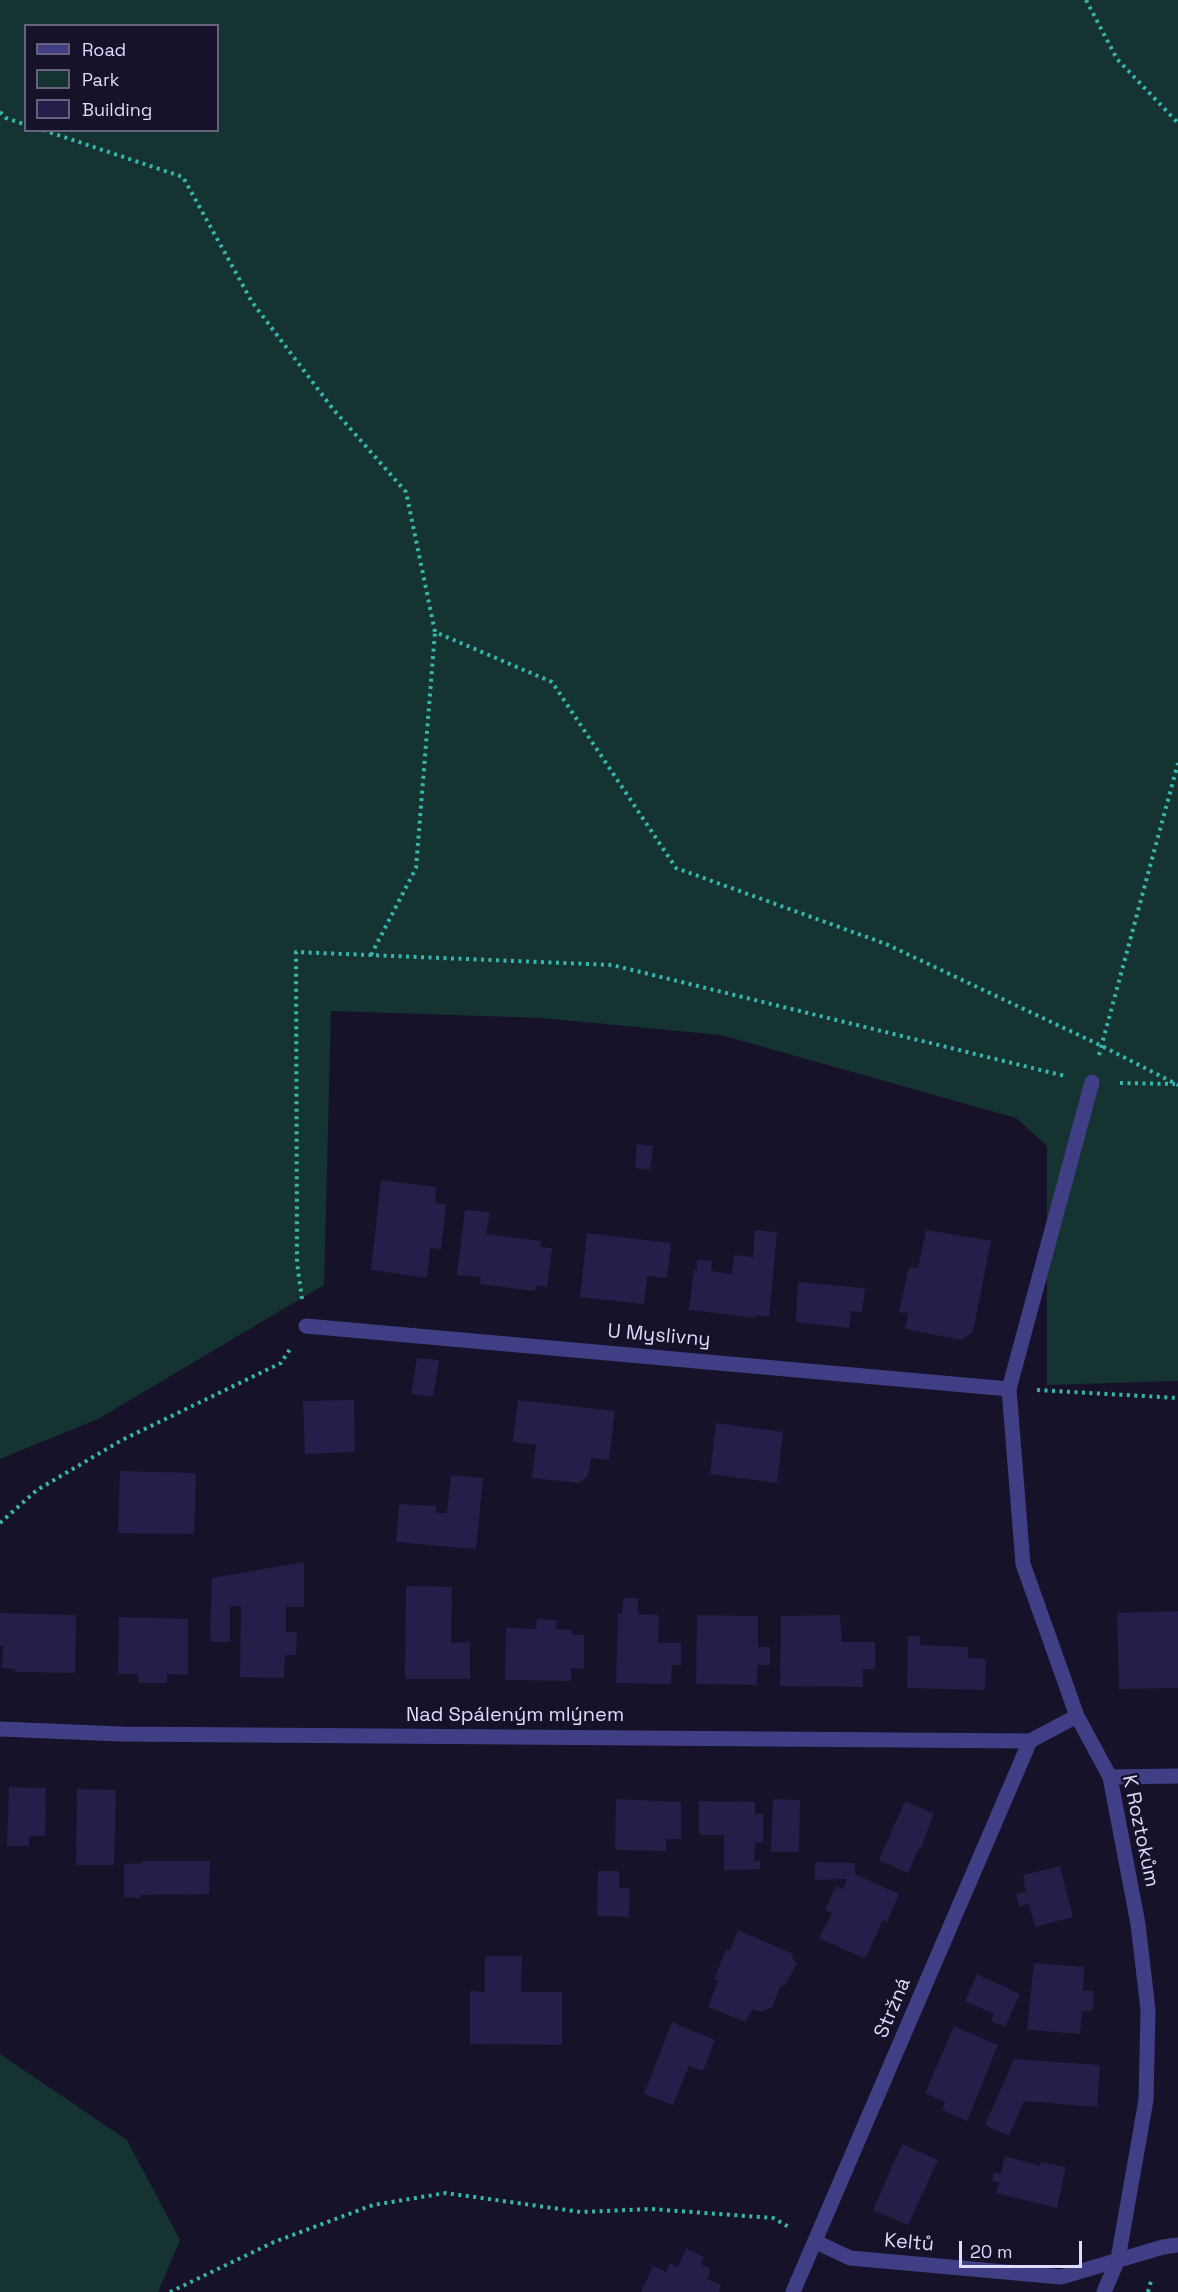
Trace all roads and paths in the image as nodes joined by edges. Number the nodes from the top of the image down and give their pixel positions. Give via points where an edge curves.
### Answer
1 (1086, 0) edge
2 (0, 112) edge
3 (1178, 123) edge
4 (24, 124) edge
5 (49, 132) edge
6 (435, 632) junction
7 (1178, 764) edge
8 (371, 955) junction
9 (1102, 1046) junction
10 (1092, 1082) junction
11 (1176, 1084) edge
12 (306, 1326) junction
13 (1009, 1389) junction
14 (1178, 1398) edge
15 (0, 1523) edge
16 (1077, 1716) junction
17 (0, 1729) edge
18 (1030, 1741) junction
19 (1178, 1776) edge
20 (1110, 1777) junction
21 (816, 2242) junction
22 (1178, 2245) edge
23 (1118, 2259) junction
24 (170, 2292) edge
25 (793, 2292) edge
26 (1104, 2292) edge

1 - 3 path via 1117,59
2 - 4 path
5 - 6 path via 183,177 252,302 333,409 406,492
6 - 8 path via 416,868
6 - 9 path via 552,682 676,868 886,944
7 - 9 path
8 - 10 path via 612,965
8 - 12 path via 296,952 297,1263
9 - 10 path
9 - 11 path
10 - 11 path
10 - 13 street, K Roztokům
12 - 13 street, U Myslivny
12 - 15 path via 281,1363 122,1440 38,1490
13 - 14 path
13 - 16 street, K Roztokům via 1023,1564
16 - 18 street
16 - 20 street, K Roztokům
17 - 18 street, Nad Spáleným mlýnem via 145,1734
18 - 21 street, Stržná
19 - 20 street
20 - 23 street, K Roztokům via 1138,1924 1148,2010 1146,2100
21 - 23 street, Keltů via 850,2259 1061,2277
21 - 24 path via 773,2218 651,2209 581,2212 446,2193 373,2205 274,2242
21 - 25 street, Stržná
22 - 23 street, Keltů
23 - 26 street, K Roztokům

